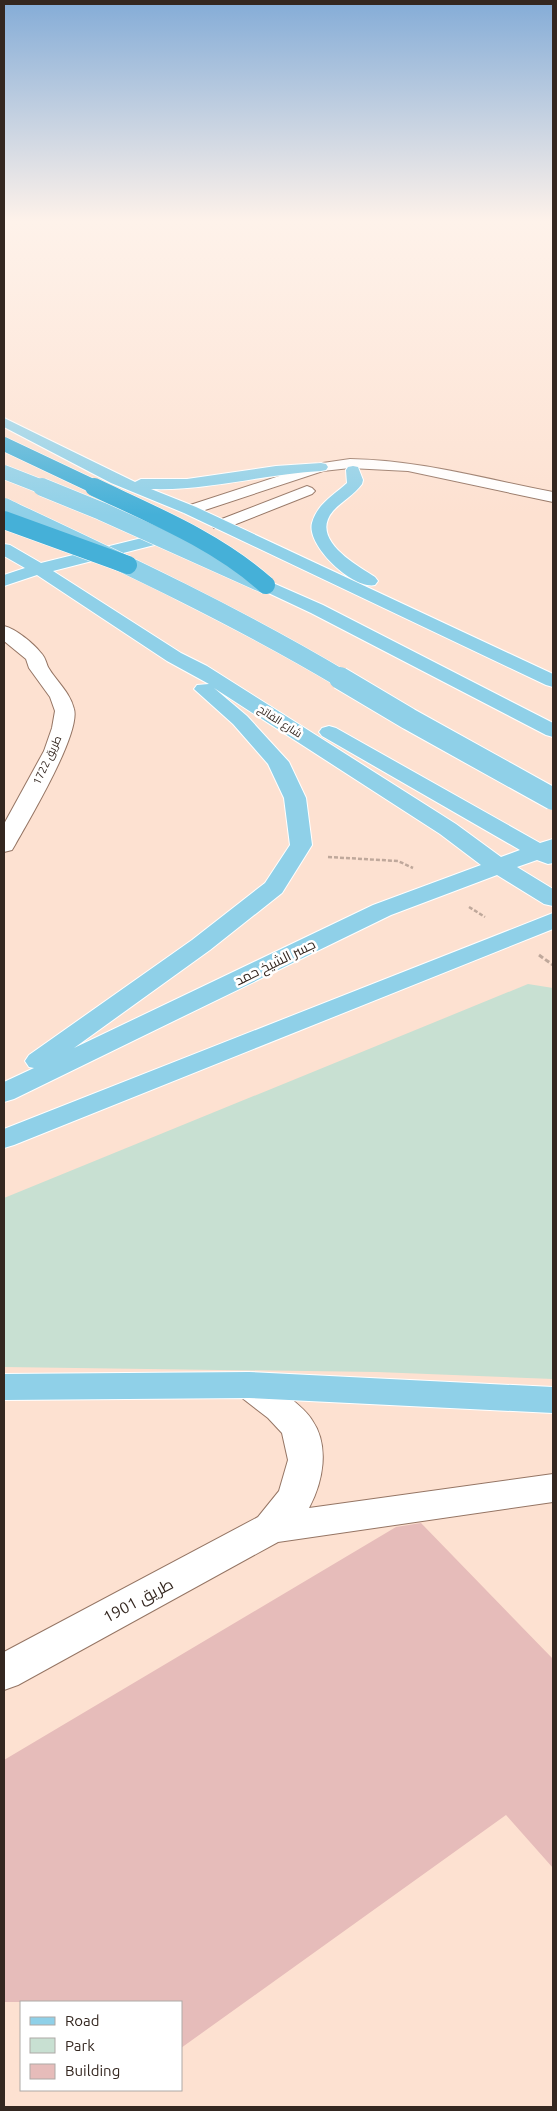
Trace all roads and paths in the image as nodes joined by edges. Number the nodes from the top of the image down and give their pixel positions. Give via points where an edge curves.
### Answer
1 (4, 422) edge
2 (4, 444) edge
3 (357, 466) junction
4 (321, 467) junction
5 (4, 472) edge
6 (116, 480) junction
7 (553, 497) edge
8 (4, 507) edge
9 (196, 514) junction
10 (4, 520) edge
11 (220, 525) junction
12 (4, 549) edge
13 (128, 565) junction
14 (39, 569) junction
15 (4, 581) edge
16 (266, 586) junction
17 (418, 618) junction
18 (4, 632) edge
19 (24, 648) junction
20 (4, 655) edge
21 (200, 670) junction
22 (553, 681) edge
23 (553, 731) edge
24 (553, 799) edge
25 (4, 845) edge
26 (548, 853) edge
27 (295, 854) junction
28 (498, 866) junction
29 (415, 869) dead end
30 (553, 899) edge
31 (553, 920) edge
32 (4, 1087) edge
33 (4, 1093) edge
34 (4, 1139) edge
35 (249, 1385) junction
36 (4, 1387) edge
37 (553, 1400) edge
38 (553, 1488) edge
39 (272, 1528) junction
40 (4, 1672) edge

1 - 6 main road
2 - 16 highway, bridge via 173,524 247,568
3 - 4 street
3 - 7 street via 396,464
3 - 11 street via 326,483
3 - 17 main road via 354,484 323,514 319,530 321,538 333,555
4 - 6 main road via 273,469 182,485
4 - 9 street
5 - 16 main road, bridge via 101,511
6 - 9 main road
8 - 13 main road, bridge
9 - 11 main road
9 - 14 main road via 188,527 160,539
10 - 13 highway, bridge
11 - 17 main road
12 - 14 main road, شارع الفاتح
13 - 24 main road, bridge via 276,640
14 - 15 main road
14 - 21 main road, شارع الفاتح via 174,657
16 - 23 main road
17 - 22 main road
18 - 19 street, طريق 1722
19 - 20 street
19 - 25 street, طريق 1722 via 34,656 60,697 65,711 54,751
21 - 26 main road via 240,681
21 - 27 main road via 204,691 240,720 278,762 295,798 302,845
21 - 28 main road, شارع الفاتح via 448,829
26 - 28 main road, جسر الشيخ حمد
27 - 29 path via 398,861
27 - 32 main road via 274,888 201,945
28 - 30 main road, شارع الفاتح
28 - 33 main road, جسر الشيخ حمد via 382,910
31 - 34 main road
35 - 36 main road
35 - 37 main road
35 - 39 street, طريق 1901 via 299,1428 306,1460 296,1497
38 - 39 street, طريق 1901
39 - 40 street, طريق 1901

